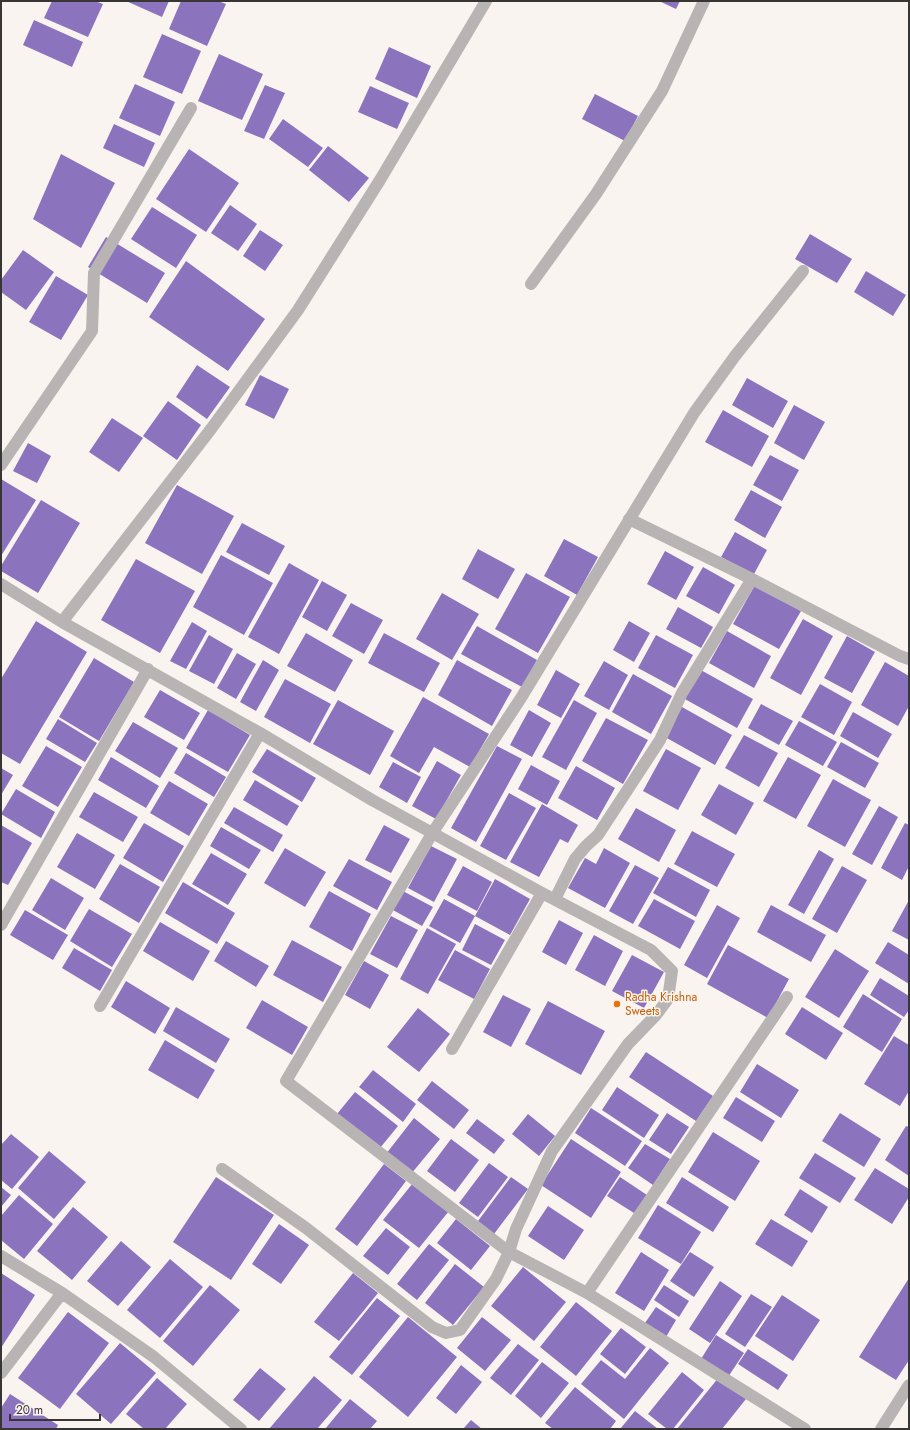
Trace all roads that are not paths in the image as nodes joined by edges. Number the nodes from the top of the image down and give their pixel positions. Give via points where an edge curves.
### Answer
1 (486, 1) edge
2 (704, 1) edge
3 (191, 108) dead end
4 (803, 271) dead end
5 (531, 284) dead end
6 (1, 465) edge
7 (629, 519) junction
8 (752, 579) junction
9 (1, 584) edge
10 (62, 622) junction
11 (909, 659) edge
12 (148, 669) junction
13 (260, 733) junction
14 (433, 832) junction
15 (542, 893) junction
16 (555, 899) junction
17 (1, 925) edge
18 (787, 997) dead end
19 (100, 1006) dead end
20 (452, 1049) dead end
21 (222, 1169) dead end
22 (509, 1252) junction
23 (1, 1256) edge
24 (62, 1293) junction
25 (587, 1293) junction
26 (1, 1373) edge
27 (909, 1385) edge
28 (241, 1429) edge
29 (805, 1429) edge
30 (881, 1429) edge

1 - 10 street via 380,180 298,310 211,429
2 - 5 street via 662,91 596,194
3 - 6 street via 94,273 92,331
4 - 7 street via 735,356 694,413
7 - 8 street
7 - 14 street via 521,698
8 - 11 street
8 - 16 street via 682,692 660,740 598,835 575,859
9 - 10 street
10 - 12 street
12 - 13 street
12 - 17 street
13 - 14 street via 372,800
13 - 19 street
14 - 15 street
14 - 22 street via 286,1081
15 - 16 street
15 - 20 street
16 - 22 street via 651,950 672,971 668,999 628,1044 552,1151 516,1229
18 - 25 street
21 - 22 street via 306,1228 432,1327 446,1333 460,1330 496,1278
22 - 25 street
23 - 24 street
24 - 26 street
24 - 28 street via 154,1357
25 - 29 street
27 - 30 street

